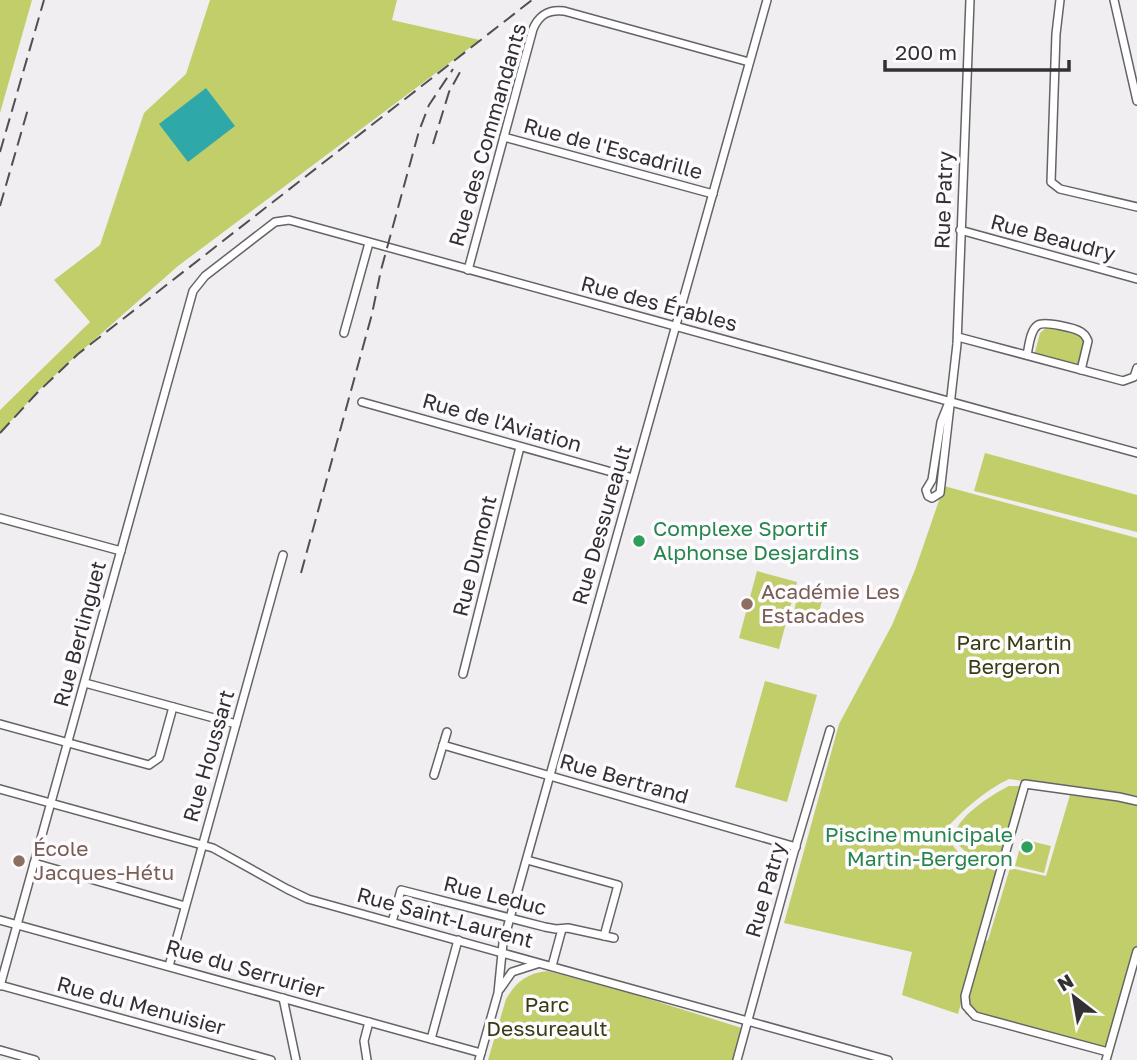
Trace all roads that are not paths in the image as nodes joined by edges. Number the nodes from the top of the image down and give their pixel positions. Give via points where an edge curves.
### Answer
1 (767, 0) edge
2 (970, 0) edge
3 (1060, 0) edge
4 (1114, 0) edge
5 (749, 62) junction
6 (1137, 101) edge
7 (504, 137) junction
8 (713, 194) junction
9 (1137, 207) edge
10 (960, 230) junction
11 (369, 243) junction
12 (468, 270) junction
13 (1137, 279) edge
14 (193, 291) joint
15 (676, 327) junction
16 (344, 333) dead end
17 (958, 337) junction
18 (1027, 355) junction
19 (1137, 368) edge
20 (1081, 370) junction
21 (362, 402) dead end
22 (949, 402) junction
23 (520, 447) junction
24 (1137, 453) edge
25 (633, 478) junction
26 (0, 517) edge
27 (121, 551) junction
28 (283, 555) dead end
29 (463, 674) dead end
30 (85, 683) junction
31 (173, 707) junction
32 (0, 724) edge
33 (236, 724) junction
34 (830, 730) dead end
35 (447, 732) dead end
36 (68, 743) junction
37 (443, 745) junction
38 (434, 775) dead end
39 (550, 776) junction
40 (0, 789) edge
41 (1137, 801) edge
42 (51, 803) junction
43 (202, 845) junction
44 (796, 847) junction
45 (527, 860) junction
46 (34, 863) junction
47 (185, 906) junction
48 (510, 918) junction
49 (0, 920) edge
50 (392, 922) junction
51 (17, 925) junction
52 (562, 929) junction
53 (604, 936) junction
54 (614, 938) dead end
55 (458, 940) junction
56 (1137, 951) edge
57 (501, 952) junction
58 (548, 965) junction
59 (169, 966) junction
60 (0, 986) edge
61 (498, 993) junction
62 (283, 998) junction
63 (748, 1021) junction
64 (369, 1022) junction
65 (431, 1039) junction
66 (0, 1050) edge
67 (1107, 1056) edge
68 (480, 1057) edge
69 (35, 1060) edge
70 (271, 1060) edge
71 (296, 1060) edge
72 (367, 1060) edge
73 (737, 1060) edge
74 (888, 1060) edge

1 - 5 street, Rue Dessureault
2 - 10 street, Rue Patry
3 - 9 street via 1051,182 1060,189
4 - 6 street
5 - 7 street, Rue des Commandants via 564,11 549,11 533,29
5 - 8 street, Rue Dessureault
7 - 8 street, Rue de l'Escadrille
7 - 12 street, Rue des Commandants
8 - 15 street, Rue Dessureault
10 - 13 street, Rue Beaudry
10 - 17 street, Rue Patry
11 - 12 street, Rue des Érables
11 - 14 street, Rue des Érables via 282,220 205,276
11 - 16 street
12 - 15 street, Rue des Érables
14 - 27 street, Rue Berlinguet
15 - 22 street, Rue des Érables
15 - 25 street, Rue Dessureault
17 - 18 street
17 - 22 street, Rue Patry
18 - 20 street
18 - 20 street via 1038,325 1077,330 1088,341
19 - 20 street via 1134,377 1126,381
21 - 23 street, Rue de l'Aviation
22 - 22 street, Rue Patry via 941,422 932,480 926,489 932,498 940,494
22 - 24 street, Rue des Érables
23 - 25 street, Rue de l'Aviation
23 - 29 street, Rue Dumont
25 - 39 street, Rue Dessureault
26 - 27 street
27 - 30 street, Rue Berlinguet
28 - 33 street, Rue Houssart
30 - 31 street
30 - 36 street, Rue Berlinguet
31 - 33 street
31 - 36 street via 159,758 151,765
32 - 36 street
33 - 43 street, Rue Houssart
34 - 44 street, Rue Patry
35 - 37 street
36 - 42 street, Rue Berlinguet
37 - 38 street
37 - 39 street, Rue Bertrand
39 - 44 street, Rue Bertrand
39 - 45 street, Rue Dessureault
40 - 42 street, Rue Saint-Laurent
41 - 67 street via 1025,784 965,996 966,1006 979,1017
42 - 43 street, Rue Saint-Laurent
42 - 46 street, Rue Berlinguet
43 - 47 street, Rue Houssart
43 - 50 street, Rue Saint-Laurent via 301,896
44 - 63 street, Rue Patry
45 - 48 street, Rue Dessureault
45 - 53 street via 618,885
46 - 47 street
46 - 51 street, Rue Berlinguet
47 - 59 street, Rue Houssart
48 - 50 street, Rue Leduc via 401,890
48 - 52 street, Rue Leduc
48 - 57 street, Rue Dessureault
49 - 51 street, Rue du Serrurier
50 - 55 street, Rue Saint-Laurent
51 - 59 street, Rue du Serrurier
51 - 60 street, Rue Berlinguet
52 - 53 street, Rue Leduc
52 - 58 street
53 - 54 street, Rue Leduc
55 - 57 street, Rue Saint-Laurent
55 - 65 street
56 - 67 street
57 - 58 street, Rue Saint-Laurent
57 - 61 street, Rue Dessureault
58 - 61 street via 515,971
58 - 63 street, Rue Saint-Laurent
59 - 62 street, Rue du Serrurier
60 - 70 street, Rue du Menuisier
61 - 68 street, Rue Dessureault
62 - 64 street, Rue du Serrurier
62 - 71 street
63 - 73 street, Rue Patry
63 - 74 street, Rue Saint-Laurent
64 - 65 street, Rue du Serrurier
64 - 72 street via 364,1041
65 - 68 street, Rue du Serrurier
66 - 69 street

